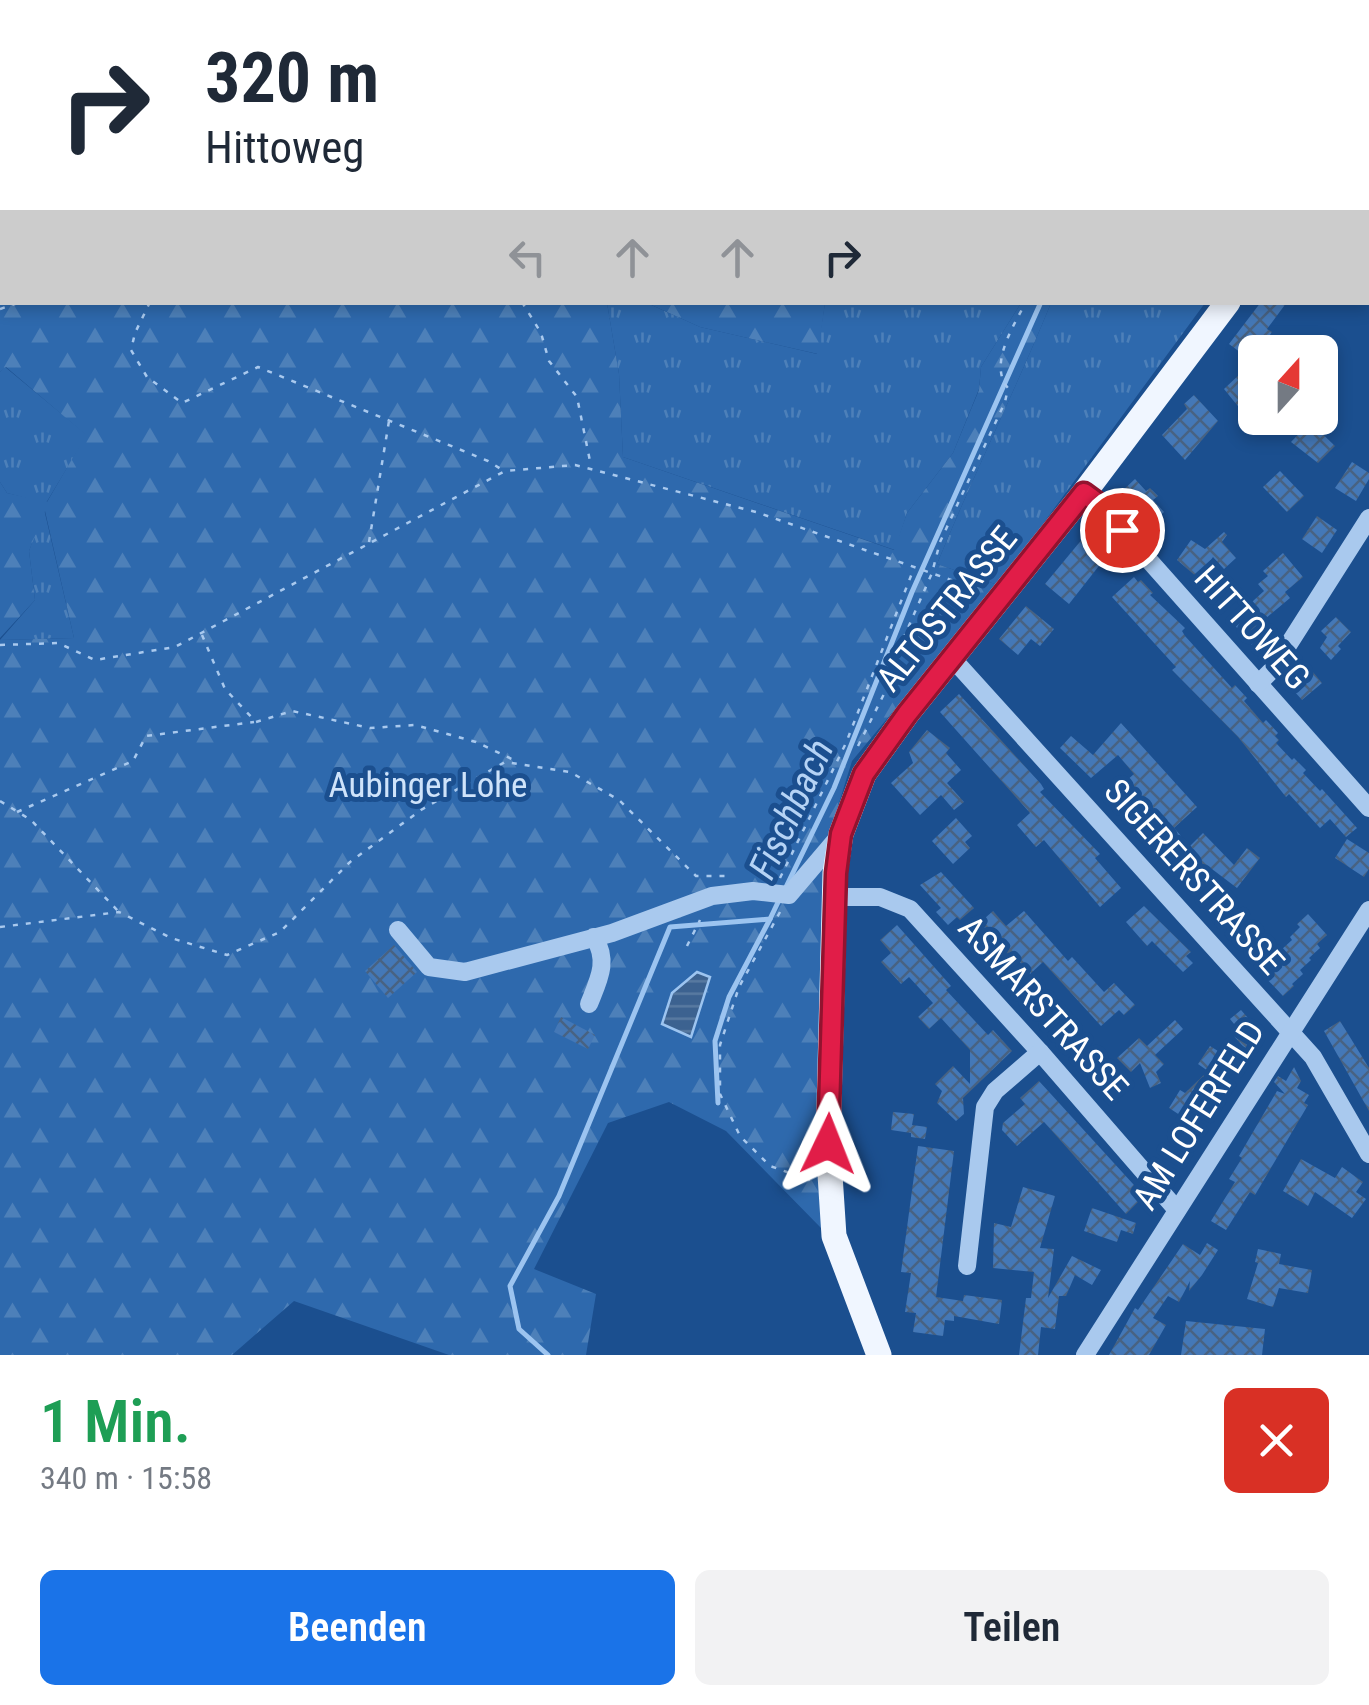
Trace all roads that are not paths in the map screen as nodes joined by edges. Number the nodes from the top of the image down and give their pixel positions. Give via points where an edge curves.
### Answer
1 (1226, 305) edge
2 (1084, 493) junction
3 (1369, 518) edge
4 (952, 658) junction
5 (1258, 684) junction
6 (1369, 808) edge
7 (841, 834) junction
8 (835, 897) junction
9 (1369, 910) edge
10 (398, 930) dead end
11 (594, 937) junction
12 (588, 1004) dead end
13 (1290, 1032) junction
14 (1040, 1052) junction
15 (1369, 1155) edge
16 (1177, 1210) junction
17 (967, 1266) dead end
18 (879, 1355) edge
19 (1085, 1355) edge

1 - 2 main road, ALTOSTRASSE
2 - 4 main road, ALTOSTRASSE
2 - 5 street, HITTOWEG
3 - 5 street
4 - 7 main road, ALTOSTRASSE via 864,774
4 - 13 street, SIGERERSTRASSE
5 - 6 street, HITTOWEG
7 - 8 main road, ALTOSTRASSE
7 - 11 street via 781,894 712,896
8 - 14 street, ASMARSTRASSE via 880,898 910,909
8 - 18 main road, ALTOSTRASSE via 828,1144 834,1236
9 - 13 street, AM LOFERFELD
10 - 11 street via 429,966 452,972
11 - 12 street via 602,972
13 - 15 street, SIGERERSTRASSE via 1313,1057
13 - 16 street, AM LOFERFELD
14 - 16 street, ASMARSTRASSE
14 - 17 street via 985,1107
16 - 19 street, AM LOFERFELD

